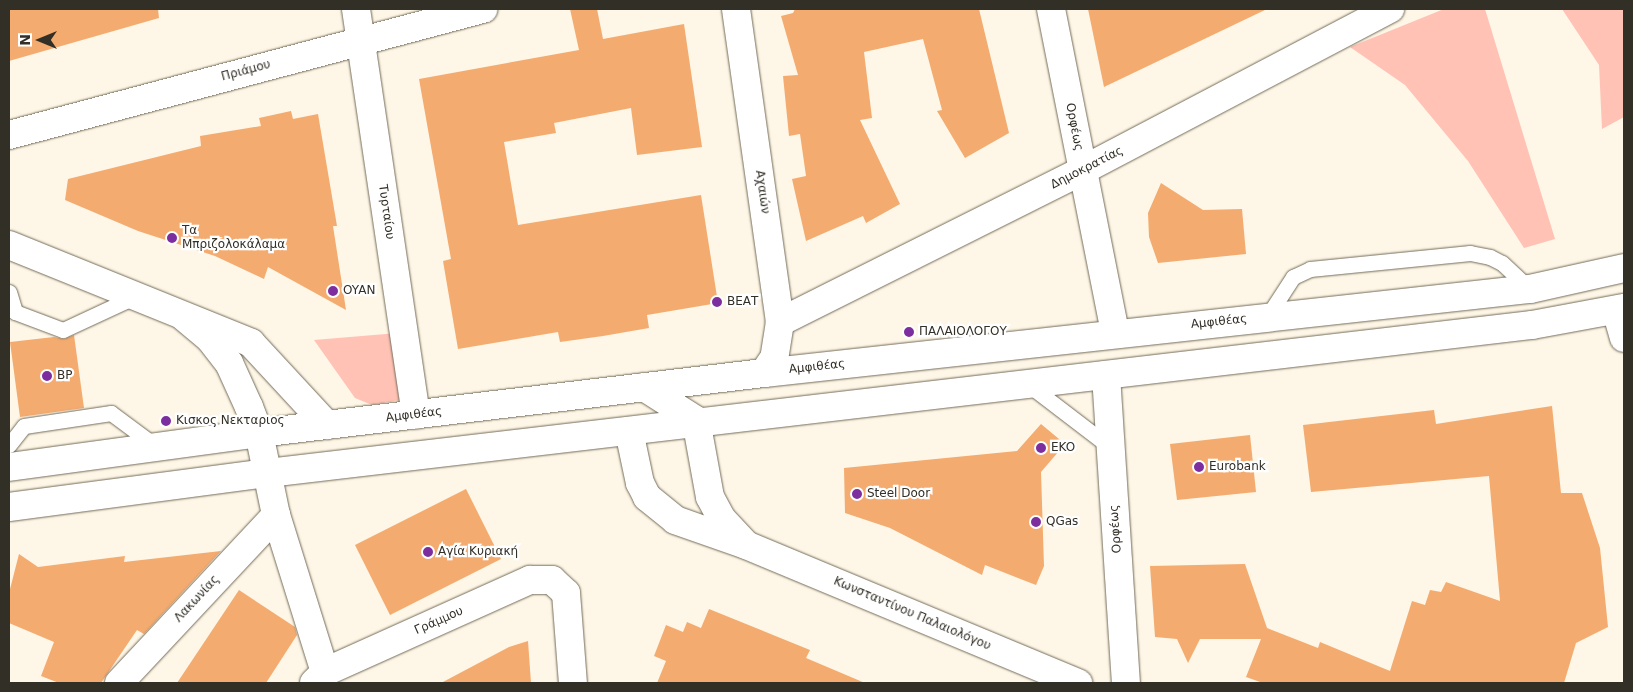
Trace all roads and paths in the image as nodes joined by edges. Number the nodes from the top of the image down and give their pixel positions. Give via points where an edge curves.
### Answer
1 (356, 9) edge
2 (484, 9) edge
3 (736, 9) edge
4 (1051, 9) edge
5 (1390, 9) edge
6 (361, 40) junction
7 (9, 135) edge
8 (1083, 170) junction
9 (9, 246) edge
10 (1624, 268) edge
11 (1530, 289) junction
12 (9, 292) edge
13 (134, 297) junction
14 (1620, 309) edge
15 (184, 317) junction
16 (1267, 317) junction
17 (780, 322) junction
18 (1115, 333) junction
19 (1624, 338) edge
20 (764, 373) junction
21 (1106, 374) junction
22 (1028, 384) junction
23 (644, 387) junction
24 (416, 415) junction
25 (698, 423) junction
26 (327, 425) junction
27 (629, 431) junction
28 (259, 433) junction
29 (9, 445) edge
30 (157, 447) junction
31 (1110, 447) junction
32 (9, 467) edge
33 (268, 473) junction
34 (9, 507) edge
35 (276, 515) junction
36 (746, 545) junction
37 (320, 678) edge
38 (119, 683) edge
39 (573, 683) edge
40 (1078, 683) edge
41 (1126, 683) edge

1 - 6 street, Τυρταίου
2 - 6 street, Πριάμου
3 - 17 street, Αχαιών
4 - 8 street, Ορφέως
5 - 8 street, Δημοκρατίας
6 - 7 street, Πριάμου
6 - 24 street, Τυρταίου
8 - 17 street, Δημοκρατίας
8 - 18 street, Ορφέως
9 - 13 street
10 - 11 street, Αμφιθέας
11 - 16 street, Αμφιθέας
11 - 16 lane via 1502,263 1490,256 1470,253 1310,269 1293,278
12 - 13 lane via 15,312 63,330
13 - 15 street
14 - 19 street
14 - 21 street via 1532,325
15 - 26 street via 251,343
15 - 28 street via 210,339 229,363
16 - 18 street, Αμφιθέας
17 - 20 street, Αχαιών via 774,358
18 - 20 street, Αμφιθέας
20 - 23 street, Αμφιθέας
21 - 22 street
21 - 31 street, Ορφέως
22 - 25 street
22 - 31 lane
23 - 24 street, Αμφιθέας
23 - 25 street
24 - 26 street, Αμφιθέας
25 - 27 street
25 - 36 street, Κωνσταντίνου Παλαιολόγου via 710,497 721,518
26 - 28 street, Αμφιθέας
27 - 33 street
27 - 36 street, Κωνσταντίνου Παλαιολόγου via 640,483 648,497 675,520
28 - 30 street, Αμφιθέας
28 - 33 street
29 - 30 lane via 24,426 111,413
30 - 32 street, Αμφιθέας
31 - 41 street, Ορφέως
33 - 34 street
33 - 35 street
35 - 37 street
35 - 38 street, Λακωνίας
36 - 40 street, Κωνσταντίνου Παλαιολόγου
37 - 39 street, Γράμμου via 530,580 552,580 566,593

